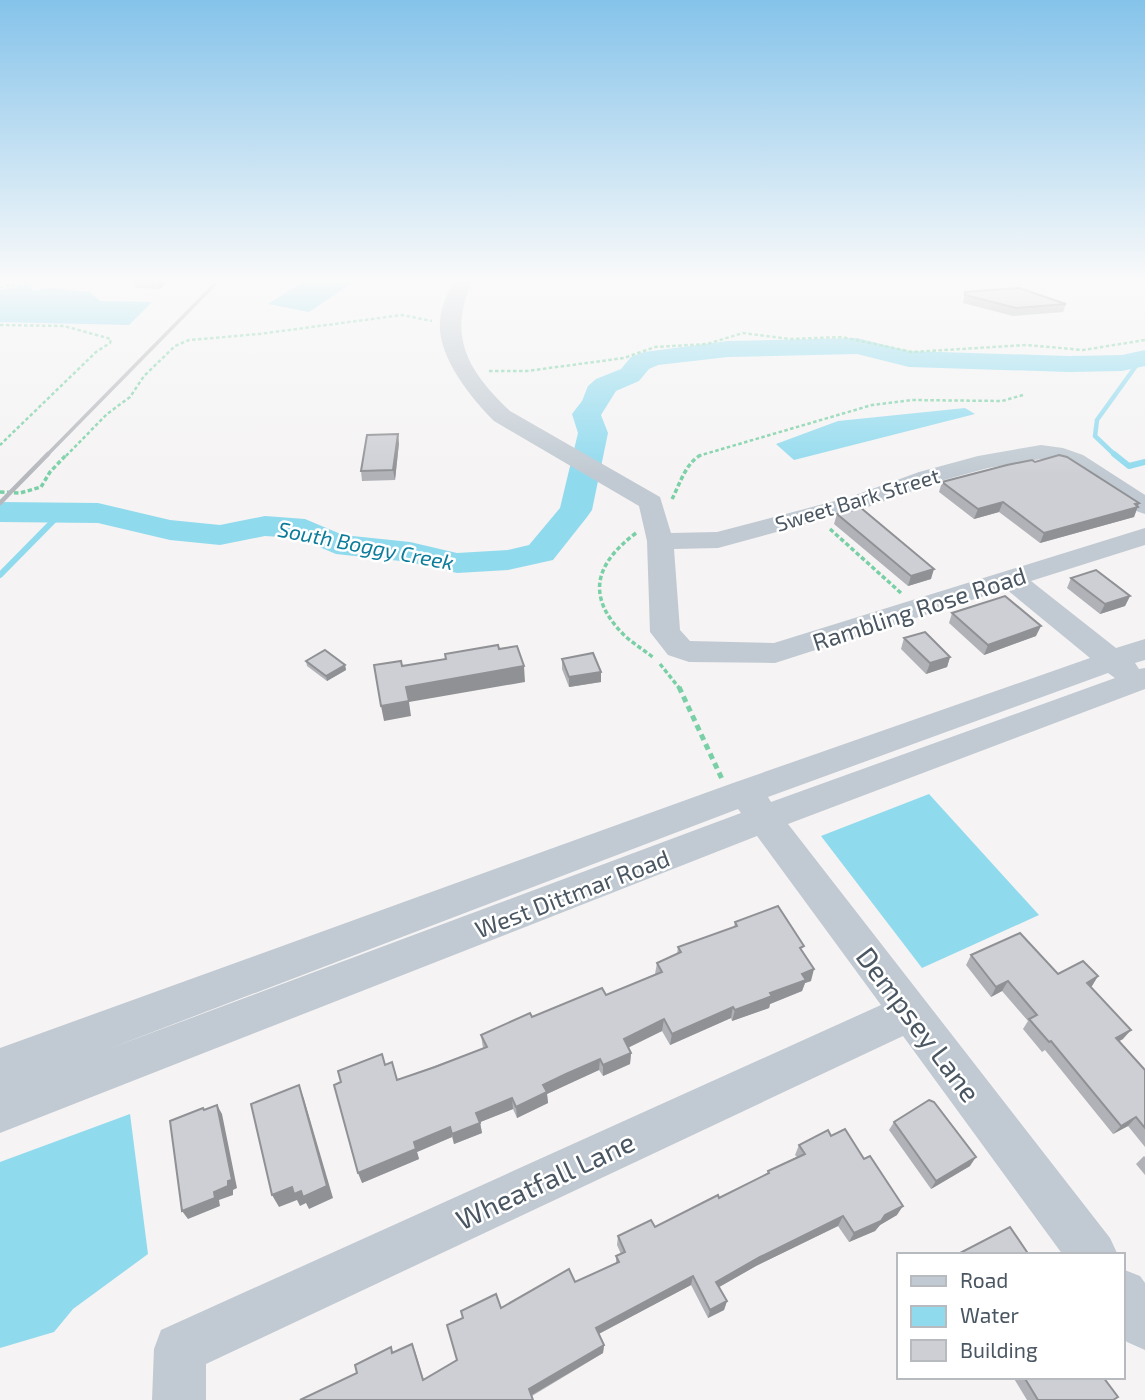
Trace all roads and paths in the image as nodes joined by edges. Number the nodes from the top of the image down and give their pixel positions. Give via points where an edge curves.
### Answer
1 (105, 344) edge
2 (179, 344) edge
3 (452, 344) edge
4 (701, 344) edge
5 (876, 344) edge
6 (1118, 344) edge
7 (464, 367) junction
8 (1023, 395) dead end
9 (0, 445) edge
10 (0, 492) edge
11 (669, 503) dead end
12 (1145, 506) edge
13 (821, 520) dead end
14 (1145, 536) edge
15 (660, 541) junction
16 (1011, 579) junction
17 (904, 600) dead end
18 (1135, 667) edge
19 (755, 805) junction
20 (910, 1012) junction
21 (0, 1069) edge
22 (0, 1111) edge
23 (1091, 1253) edge
24 (1124, 1297) edge
25 (1145, 1324) edge
26 (179, 1400) edge

1 - 9 path
2 - 10 path via 50,472 41,487
3 - 7 street
4 - 7 path via 655,347 624,358 527,371
5 - 6 path via 912,352 1026,345 1083,350
7 - 15 street via 494,408 652,502
8 - 11 path via 1004,402 911,400 834,412 766,438 696,457
12 - 15 street, Sweet Bark Street via 1075,460 1053,453 958,468 859,502 718,540
13 - 17 path via 902,593
14 - 16 street, Rambling Rose Road
15 - 16 street, Rambling Rose Road via 665,632 689,652 775,653
16 - 18 street
18 - 19 street, West Dittmar Road
19 - 20 street, Dempsey Lane
19 - 21 street, West Dittmar Road
19 - 22 street, West Dittmar Road
20 - 23 street, Dempsey Lane
20 - 26 street, Wheatfall Lane via 180,1349
24 - 25 street

